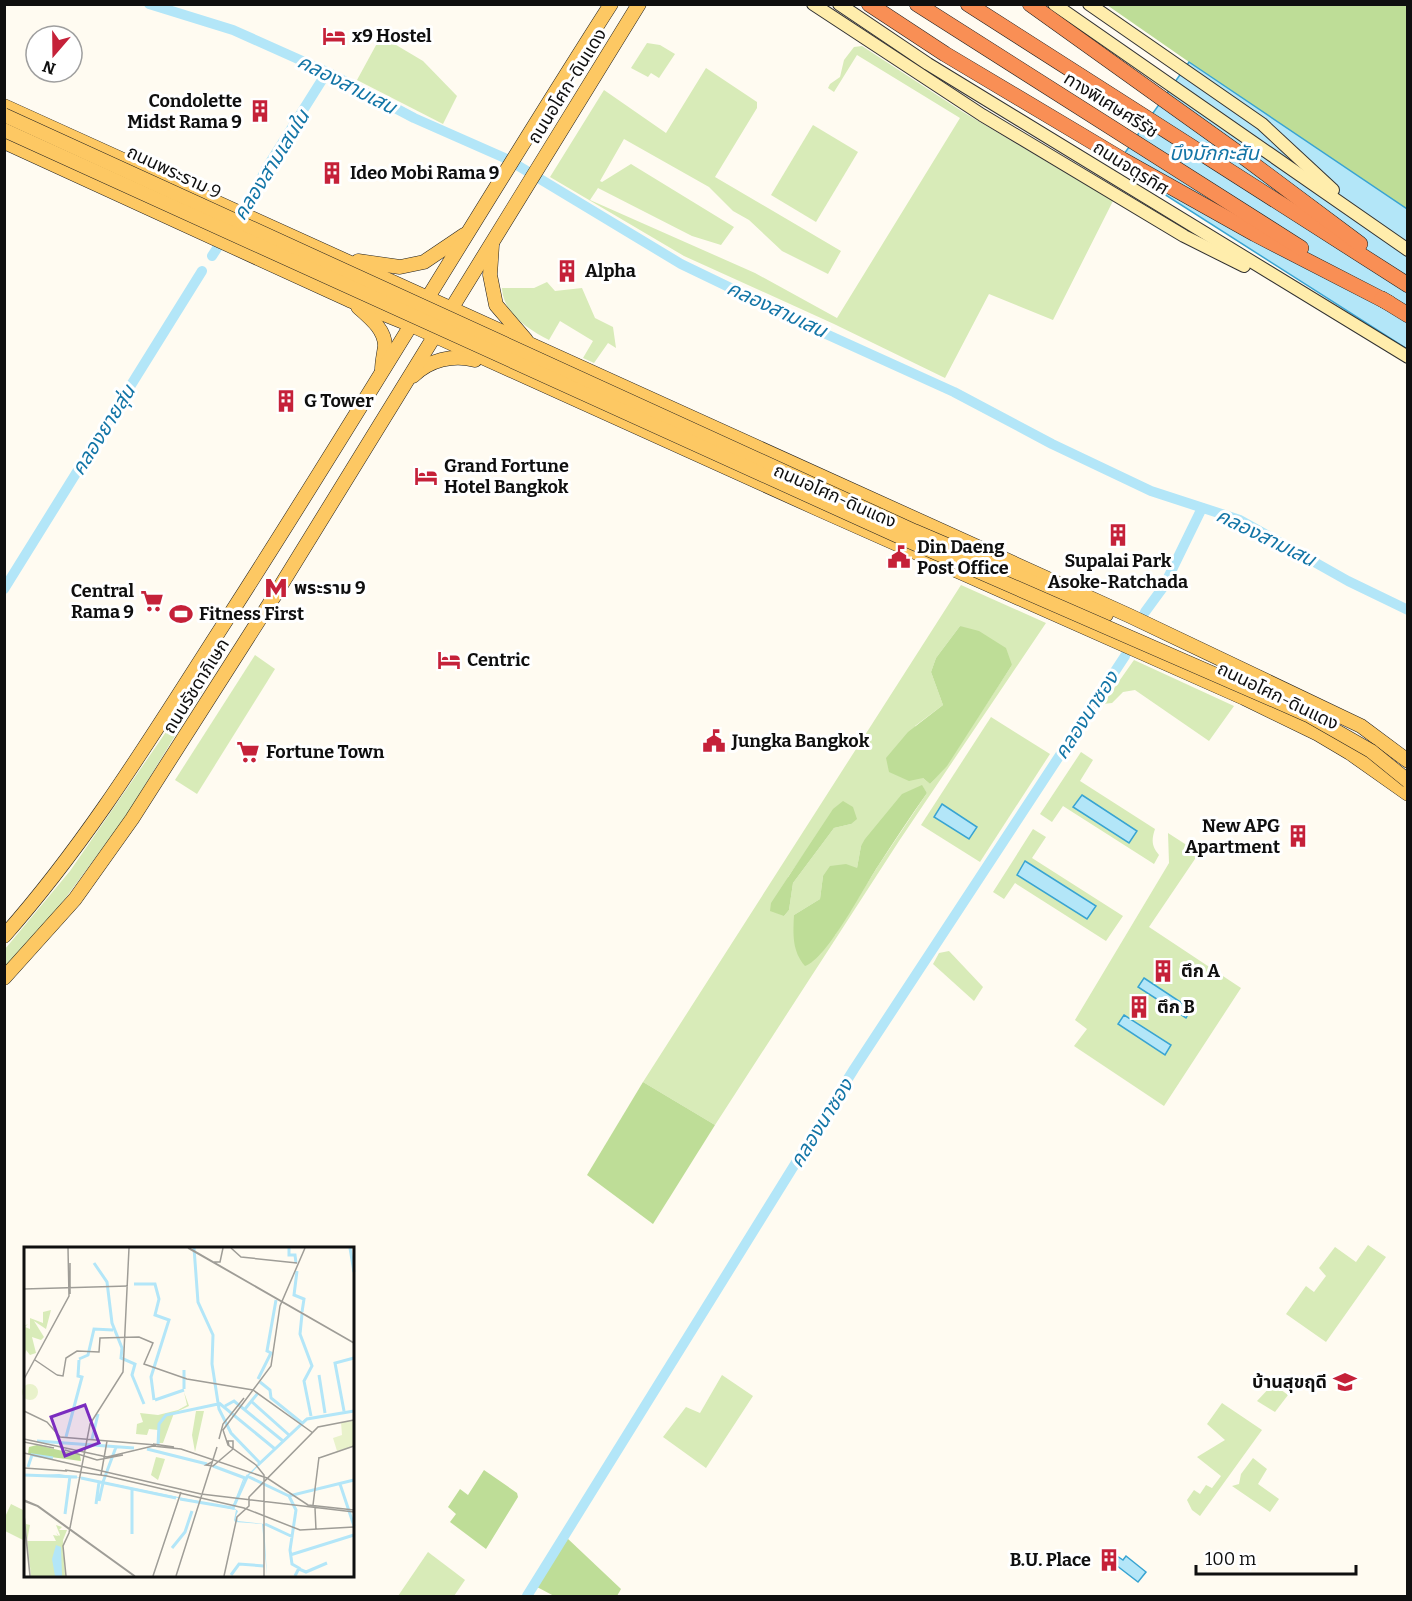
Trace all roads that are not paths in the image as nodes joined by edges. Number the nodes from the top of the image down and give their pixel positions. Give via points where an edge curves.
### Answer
1 (611, 4) edge
2 (639, 4) edge
3 (813, 4) edge
4 (839, 4) edge
5 (968, 4) edge
6 (1030, 4) edge
7 (1054, 4) edge
8 (1089, 4) edge
9 (917, 5) edge
10 (871, 6) edge
11 (4, 106) edge
12 (4, 115) edge
13 (4, 130) edge
14 (4, 142) edge
15 (1363, 218) junction
16 (467, 233) junction
17 (493, 240) junction
18 (1407, 250) edge
19 (332, 256) junction
20 (1407, 279) edge
21 (1407, 285) edge
22 (1297, 290) junction
23 (427, 298) junction
24 (349, 300) junction
25 (1389, 303) junction
26 (452, 309) junction
27 (1407, 315) edge
28 (411, 325) junction
29 (456, 328) junction
30 (435, 336) junction
31 (528, 342) junction
32 (1407, 357) edge
33 (503, 367) junction
34 (382, 374) junction
35 (401, 388) junction
36 (680, 412) junction
37 (666, 440) junction
38 (744, 441) junction
39 (730, 469) junction
40 (251, 582) junction
41 (275, 595) junction
42 (1186, 643) junction
43 (1407, 762) edge
44 (1407, 781) edge
45 (1407, 794) edge
46 (4, 936) edge
47 (4, 978) edge

1 - 16 main road, ถนนอโศก-ดินแดง
2 - 17 main road, ถนนอโศก-ดินแดง
3 - 22 main road via 982,115 1207,249
4 - 22 main road, ถนนจตุรทิศ via 928,64
5 - 21 highway, ทางพิเศษศรีรัช
6 - 20 highway
7 - 15 main road
8 - 15 main road via 1262,124
9 - 25 highway, ทางพิเศษศรีรัช
10 - 25 highway via 1142,171
11 - 19 main road, ถนนพระราม 9
12 - 29 main road, ถนนพระราม 9, bridge
13 - 29 main road, ถนนพระราม 9, bridge
14 - 24 main road
15 - 18 main road
16 - 19 main road via 424,262 400,267
16 - 23 main road, ถนนอโศก-ดินแดง
17 - 26 main road, ถนนอโศก-ดินแดง
17 - 31 main road via 490,274 496,305
19 - 23 main road, ถนนพระราม 9
22 - 32 main road, ถนนจตุรทิศ
23 - 26 main road, ถนนอโศก-ดินแดง
23 - 28 main road, ถนนอโศก-ดินแดง
24 - 28 main road
24 - 34 main road via 381,331 385,344
25 - 27 highway, ทางพิเศษศรีรัช
26 - 30 main road, ถนนอโศก-ดินแดง
26 - 31 main road, ถนนอโศก-ดินแดง
28 - 30 main road, ถนนอโศก-ดินแดง
28 - 34 main road, ถนนรัชดาภิเษก
29 - 42 main road, ถนนอโศก-ดินแดง, bridge via 1088,608
29 - 44 main road, ถนนอโศก-ดินแดง, bridge via 911,542 1308,715 1371,752
30 - 33 main road, ถนนอโศก-ดินแดง
30 - 35 main road, ถนนรัชดาภิเษก
31 - 36 main road, ถนนอโศก-ดินแดง
33 - 35 main road via 452,358 429,364
33 - 37 main road, ถนนอโศก-ดินแดง
34 - 40 main road, ถนนรัชดาภิเษก
35 - 41 main road, ถนนรัชดาภิเษก
36 - 37 main road
36 - 38 main road, ถนนอโศก-ดินแดง
37 - 39 main road, ถนนอโศก-ดินแดง
38 - 39 main road
38 - 42 main road, ถนนอโศก-ดินแดง
39 - 45 main road, ถนนอโศก-ดินแดง via 1274,712 1350,753
40 - 41 main road via 260,579 270,585
40 - 46 main road, ถนนรัชดาภิเษก via 121,785 54,877
41 - 47 main road, ถนนรัชดาภิเษก via 104,861
42 - 43 main road, ถนนอโศก-ดินแดง via 1361,726

